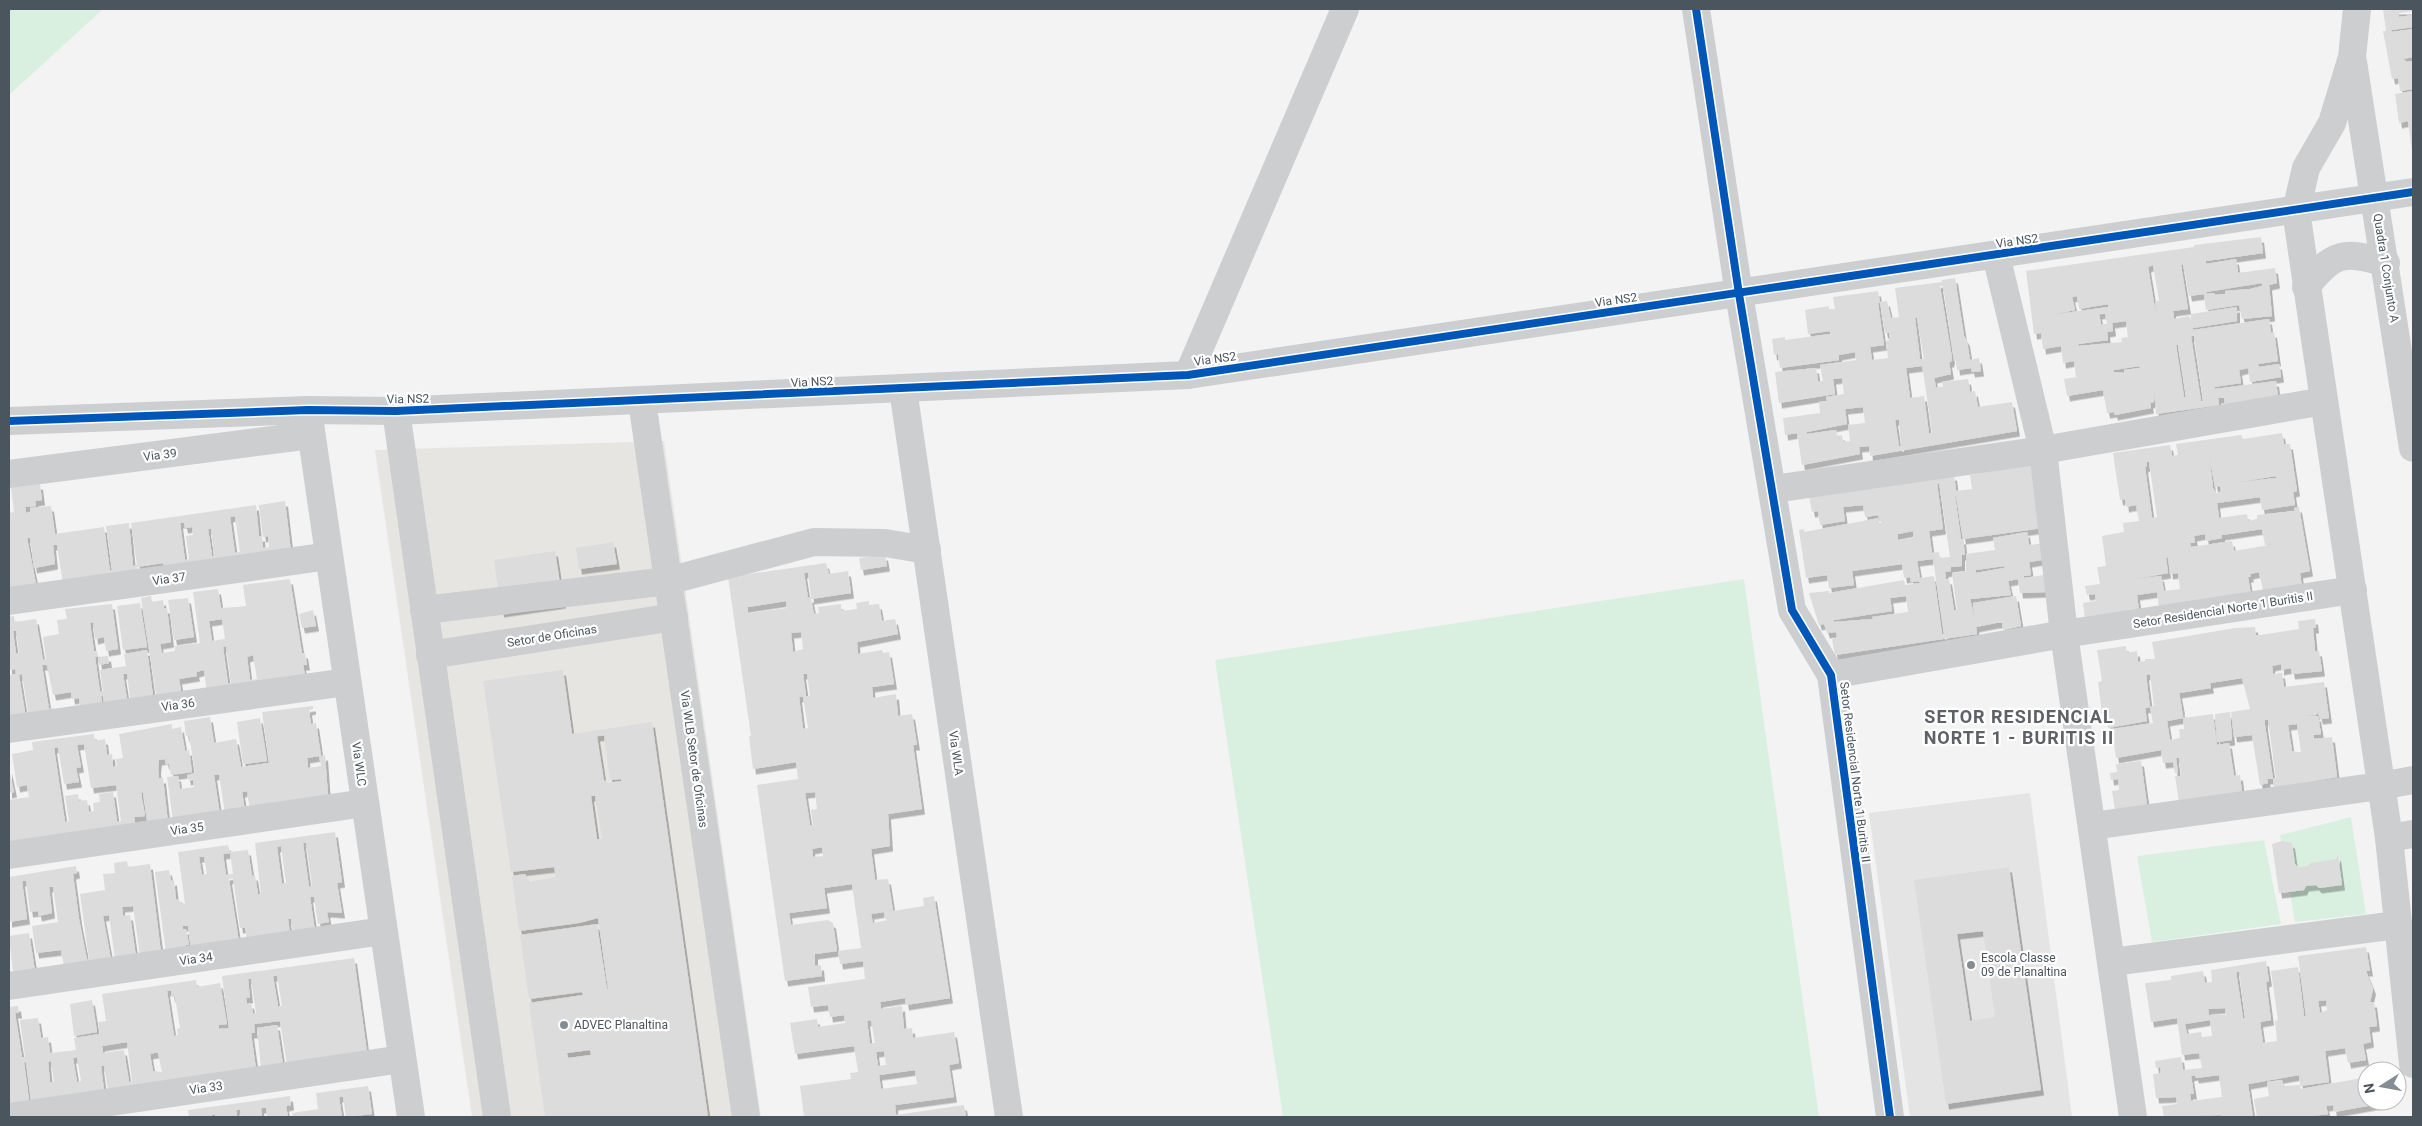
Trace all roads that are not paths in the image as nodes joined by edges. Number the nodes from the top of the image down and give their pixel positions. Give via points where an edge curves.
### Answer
1 (1346, 9) edge
2 (1696, 9) edge
3 (2357, 9) edge
4 (2352, 57) junction
5 (2413, 192) edge
6 (2375, 197) junction
7 (2296, 211) junction
8 (1996, 255) junction
9 (2386, 263) junction
10 (2306, 287) junction
11 (1739, 294) junction
12 (1188, 375) junction
13 (903, 389) junction
14 (642, 401) junction
15 (2324, 401) junction
16 (396, 411) junction
17 (9, 421) edge
18 (309, 423) junction
19 (2413, 445) edge
20 (2043, 450) junction
21 (9, 474) edge
22 (1774, 489) junction
23 (927, 550) junction
24 (329, 556) junction
25 (668, 581) junction
26 (2353, 590) junction
27 (9, 601) edge
28 (424, 610) junction
29 (674, 617) junction
30 (2064, 634) junction
31 (430, 655) junction
32 (1831, 675) junction
33 (347, 682) junction
34 (9, 729) edge
35 (2413, 780) edge
36 (2380, 786) junction
37 (365, 803) junction
38 (2092, 826) junction
39 (2401, 836) edge
40 (9, 855) edge
41 (2397, 925) junction
42 (384, 932) junction
43 (2112, 962) junction
44 (9, 986) edge
45 (402, 1059) junction
46 (2413, 1064) edge
47 (9, 1117) edge
48 (411, 1117) edge
49 (497, 1117) edge
50 (746, 1117) edge
51 (1009, 1117) edge
52 (1890, 1117) edge
53 (2133, 1117) edge

1 - 12 street
2 - 11 street, Setor Residencial Norte 1 Buritis II
3 - 4 street
4 - 6 street, Quadra 1 Conjunto A
4 - 7 street via 2332,123 2306,168
5 - 6 street, Via NS2
6 - 7 street, Via NS2
6 - 9 street, Quadra 1 Conjunto A
7 - 8 street, Via NS2
7 - 10 street
8 - 11 street, Via NS2
8 - 20 street
9 - 10 street via 2362,256 2341,255 2322,267
9 - 19 street, Quadra 1 Conjunto A
10 - 15 street
11 - 12 street, Via NS2
11 - 22 street, Setor Residencial Norte 1 Buritis II
12 - 13 street, Via NS2
13 - 14 street, Via NS2
13 - 23 street, Via WLA
14 - 16 street, Via NS2
14 - 25 street, Via WLB Setor de Oficinas
15 - 20 street
15 - 26 street
16 - 18 street, Via NS2
16 - 28 street
17 - 18 street, Via NS2
18 - 21 street, Via 39
18 - 24 street, Via WLC
20 - 22 street
20 - 30 street
22 - 32 street, Setor Residencial Norte 1 Buritis II via 1792,610
23 - 25 street via 885,543 814,542
23 - 51 street, Via WLA
24 - 27 street, Via 37
24 - 33 street, Via WLC
25 - 28 street
25 - 29 street, Via WLB Setor de Oficinas
26 - 30 street, Setor Residencial Norte 1 Buritis II
26 - 36 street
28 - 31 street
29 - 31 street, Setor de Oficinas
29 - 50 street, Via WLB Setor de Oficinas
30 - 32 street, Setor Residencial Norte 1 Buritis II
30 - 38 street
31 - 49 street
32 - 52 street, Setor Residencial Norte 1 Buritis II
33 - 34 street, Via 36
33 - 37 street, Via WLC
35 - 36 street
36 - 38 street
36 - 39 street
37 - 40 street, Via 35
37 - 42 street, Via WLC
38 - 43 street
39 - 41 street
41 - 43 street
41 - 46 street
42 - 44 street, Via 34
42 - 45 street, Via WLC
43 - 53 street
45 - 47 street, Via 33
45 - 48 street, Via WLC

